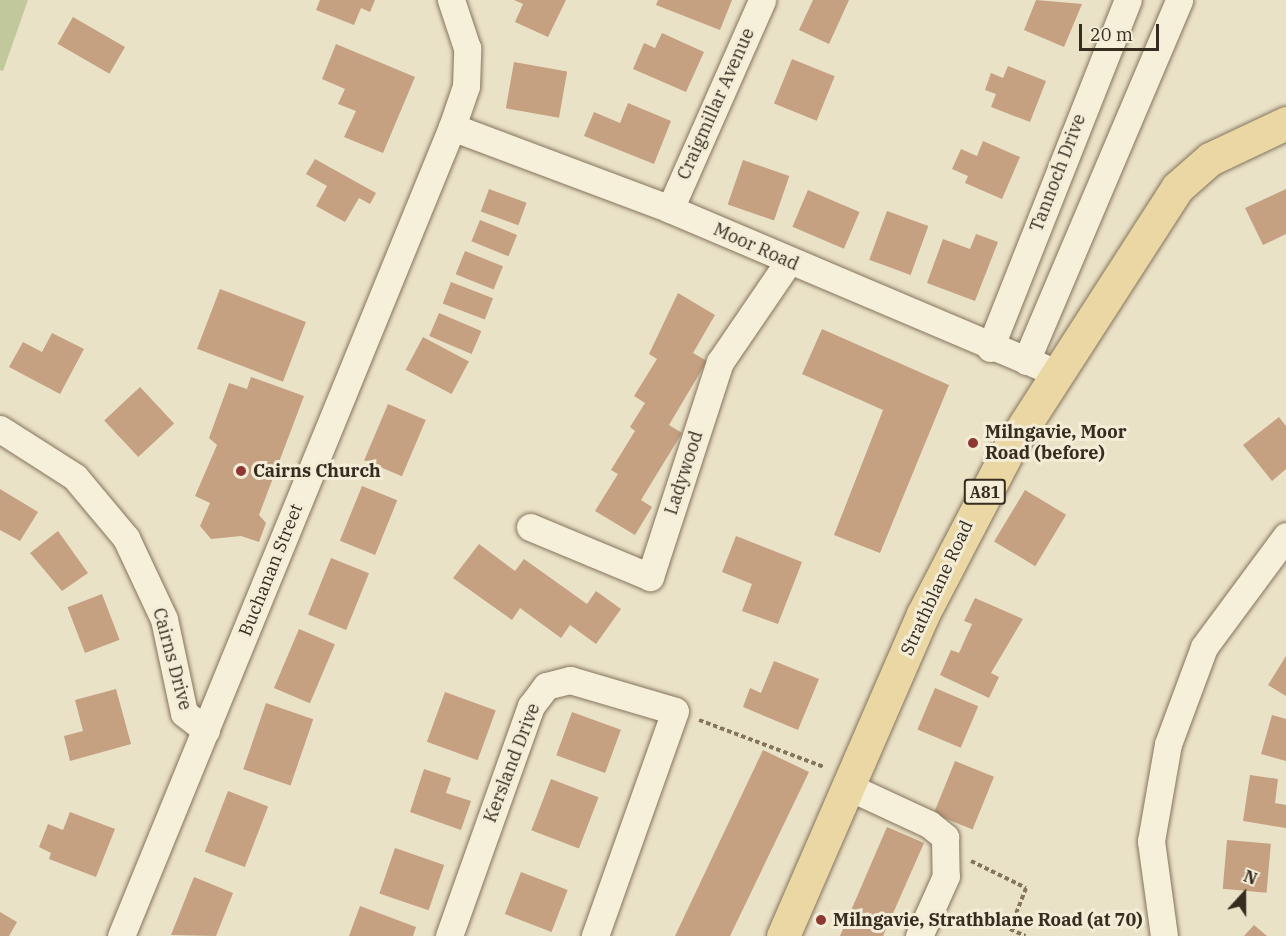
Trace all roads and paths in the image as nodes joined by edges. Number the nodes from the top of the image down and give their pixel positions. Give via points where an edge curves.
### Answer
1 (451, 0) edge
2 (762, 0) edge
3 (1128, 0) edge
4 (1179, 0) edge
5 (1286, 123) edge
6 (452, 127) junction
7 (670, 209) junction
8 (789, 261) junction
9 (990, 348) junction
10 (1026, 361) junction
11 (1057, 373) junction
12 (0, 429) edge
13 (530, 527) dead end
14 (1286, 536) edge
15 (675, 711) junction
16 (206, 729) junction
17 (851, 782) junction
18 (948, 850) junction
19 (120, 936) edge
20 (449, 936) edge
21 (596, 936) edge
22 (783, 936) edge
23 (919, 936) edge
24 (1025, 936) edge
25 (1164, 936) edge

1 - 6 street, Buchanan Street via 467,48 466,86
2 - 7 street, Craigmillar Avenue
3 - 9 street, Tannoch Drive
4 - 10 street
5 - 11 main road, Strathblane Road / A81 via 1210,159 1177,188
6 - 7 street, Moor Road
6 - 16 street, Buchanan Street
7 - 8 street, Moor Road
8 - 9 street, Moor Road
8 - 13 street, Ladywood via 720,362 650,577
9 - 10 street, Moor Road
10 - 11 street, Moor Road
11 - 17 main road, Strathblane Road / A81 via 963,529
12 - 16 street, Cairns Drive via 75,477 126,538 164,619 184,712
14 - 25 street via 1204,647 1168,744 1151,841
15 - 17 path
15 - 20 street, Kersland Drive via 593,684 570,680 546,686 531,706
15 - 21 street
16 - 19 street, Buchanan Street
17 - 18 street via 929,824 945,837
17 - 22 main road, Strathblane Road / A81
18 - 23 street via 946,876
18 - 24 path via 1026,888 1010,929

